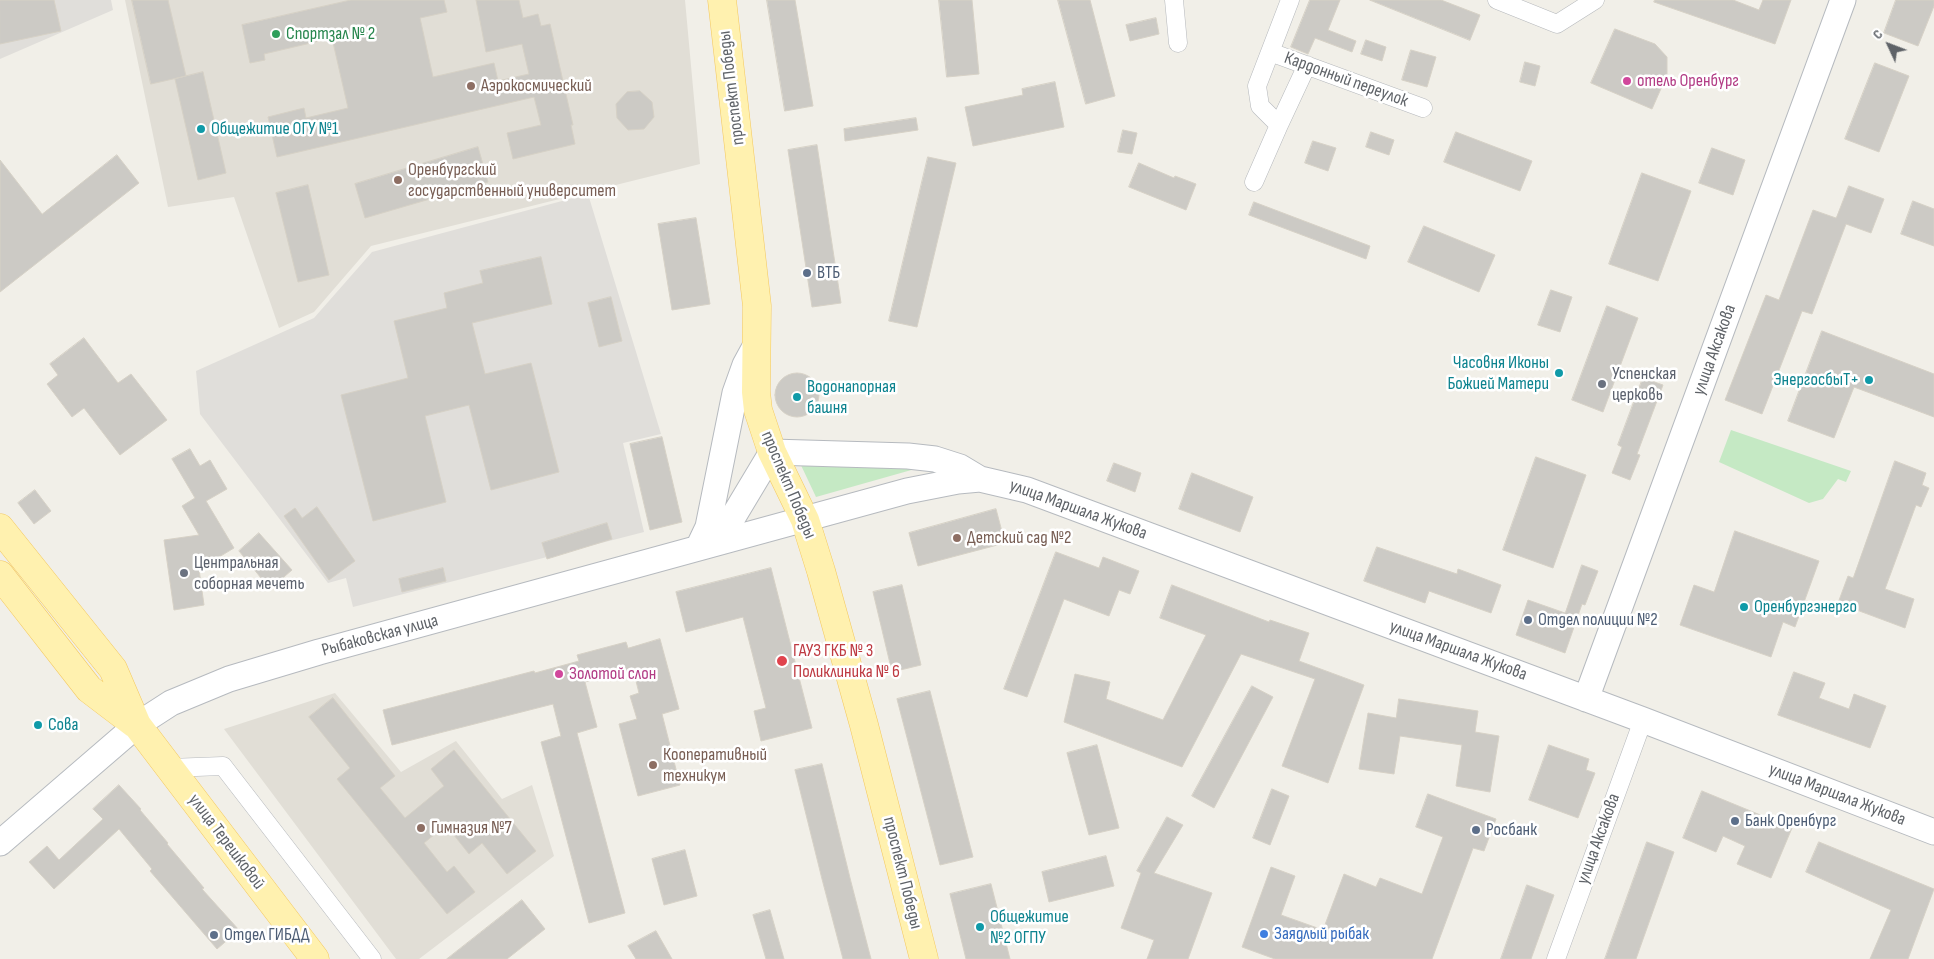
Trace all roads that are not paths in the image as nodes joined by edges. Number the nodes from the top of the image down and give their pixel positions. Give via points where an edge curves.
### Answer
1 (722, 0) edge
2 (1174, 0) edge
3 (1290, 0) edge
4 (1497, 0) edge
5 (1596, 0) edge
6 (1843, 0) edge
7 (1178, 43) dead end
8 (1270, 52) junction
9 (1307, 65) junction
10 (1423, 108) dead end
11 (1279, 126) junction
12 (1254, 182) dead end
13 (757, 343) junction
14 (772, 452) junction
15 (980, 479) junction
16 (805, 520) junction
17 (0, 528) edge
18 (708, 545) junction
19 (0, 575) edge
20 (1586, 699) junction
21 (1643, 720) junction
22 (137, 725) junction
23 (169, 768) junction
24 (1934, 832) edge
25 (0, 844) edge
26 (315, 959) edge
27 (372, 959) edge
28 (924, 959) edge
29 (1556, 959) edge

1 - 13 main road, проспект Победы via 756,296
2 - 7 street
3 - 8 street
4 - 5 street via 1557,24
6 - 20 main road, улица Аксакова
8 - 9 street, Кардонный переулок
8 - 11 street via 1257,86 1260,106
9 - 10 street, Кардонный переулок
9 - 11 street
11 - 12 street
13 - 14 main road, проспект Победы via 758,410
13 - 18 main road via 735,392 708,527
14 - 15 main road, улица Маршала Жукова via 926,458 960,467
14 - 16 main road, проспект Победы
14 - 18 main road
15 - 16 main road, улица Маршала Жукова via 907,491
15 - 20 main road, улица Маршала Жукова via 1027,490
16 - 18 main road, Рыбаковская улица
16 - 28 main road, проспект Победы via 822,570
17 - 22 main road, улица Терешковой via 113,669
18 - 22 main road, Рыбаковская улица via 230,678 171,703
19 - 22 main road, улица Терешковой via 89,689
20 - 21 main road, улица Маршала Жукова
21 - 24 main road, улица Маршала Жукова
21 - 29 street, улица Аксакова
22 - 23 main road, улица Терешковой
22 - 25 main road, Рыбаковская улица
23 - 26 main road, улица Терешковой
23 - 27 street via 223,766

